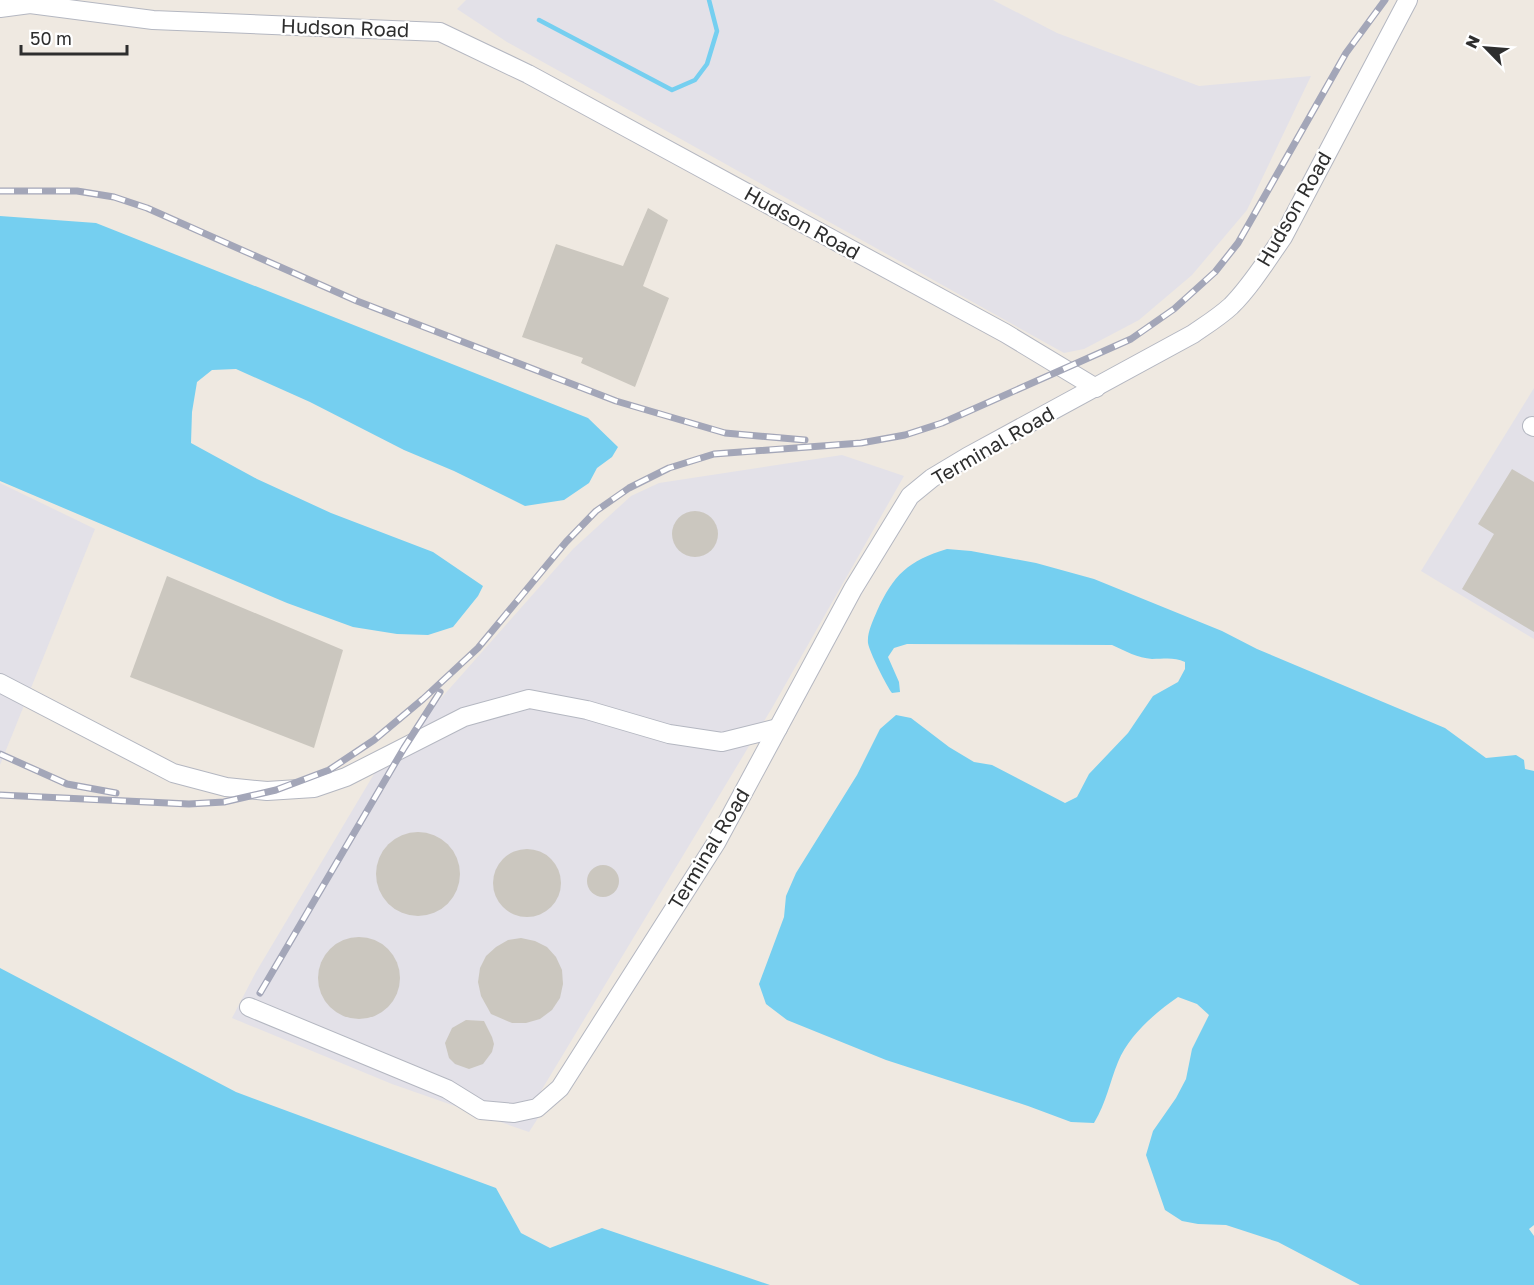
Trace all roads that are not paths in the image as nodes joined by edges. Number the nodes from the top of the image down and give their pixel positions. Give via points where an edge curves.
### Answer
1 (1408, 0) edge
2 (0, 8) edge
3 (1096, 388) junction
4 (0, 683) edge
5 (778, 728) junction
6 (249, 1007) dead end

1 - 3 street, Hudson Road via 1283,237 1258,273 1216,319
2 - 3 street, Hudson Road via 30,4 153,20 440,32 600,113 1005,333
3 - 5 street, Terminal Road via 967,457 910,496 853,588
4 - 5 street via 174,773 226,788 267,791 314,788 346,777 464,717 529,699 587,710 669,734 722,742
5 - 6 street, Terminal Road via 716,843 560,1088 537,1108 514,1113 481,1110 447,1089

